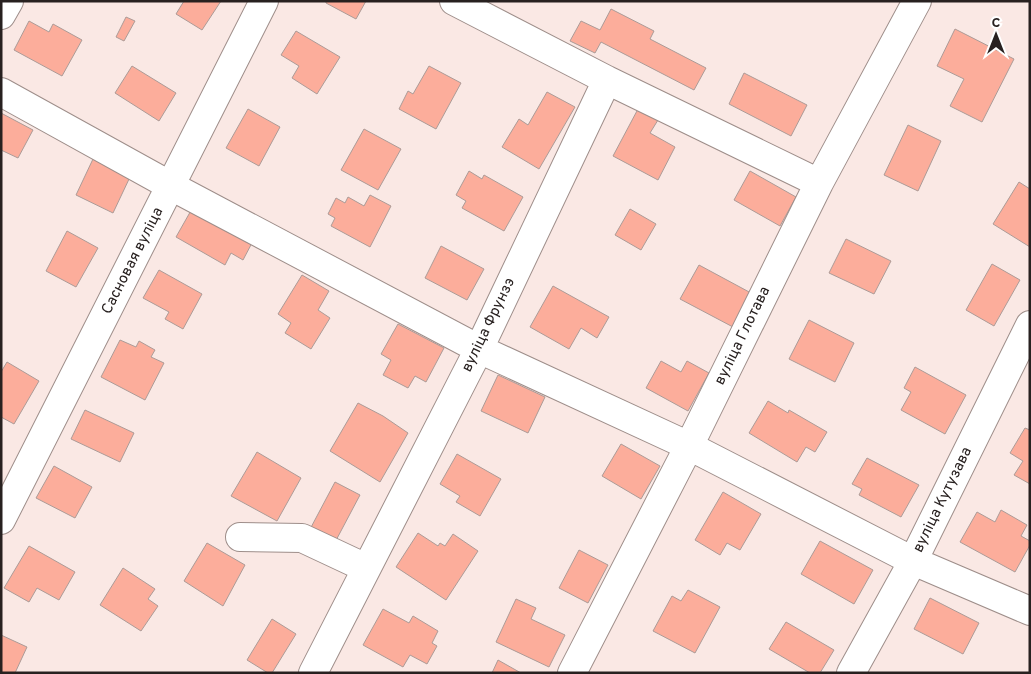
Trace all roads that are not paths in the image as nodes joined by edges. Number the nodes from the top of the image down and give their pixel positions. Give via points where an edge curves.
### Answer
1 (9, 1) edge
2 (264, 1) edge
3 (454, 1) edge
4 (917, 1) edge
5 (1, 15) edge
6 (607, 80) junction
7 (1, 92) edge
8 (819, 183) junction
9 (170, 186) junction
10 (1030, 325) edge
11 (479, 349) junction
12 (689, 446) junction
13 (1, 520) edge
14 (240, 537) dead end
15 (913, 561) junction
16 (366, 568) junction
17 (1030, 611) edge
18 (313, 673) edge
19 (572, 673) edge
20 (851, 673) edge

1 - 5 street
2 - 9 street, Сасновая вуліца
3 - 6 street
4 - 8 street, вуліца Глотава
6 - 8 street
6 - 11 street, вуліца Фрунзэ
7 - 9 street
8 - 12 street, вуліца Глотава
9 - 11 street
9 - 13 street, Сасновая вуліца
10 - 15 street, вуліца Кутузава
11 - 12 street
11 - 16 street, вуліца Фрунзэ
12 - 15 street
12 - 19 street, вуліца Глотава
14 - 16 street via 302,538
15 - 17 street
15 - 20 street, вуліца Кутузава
16 - 18 street, вуліца Фрунзэ

